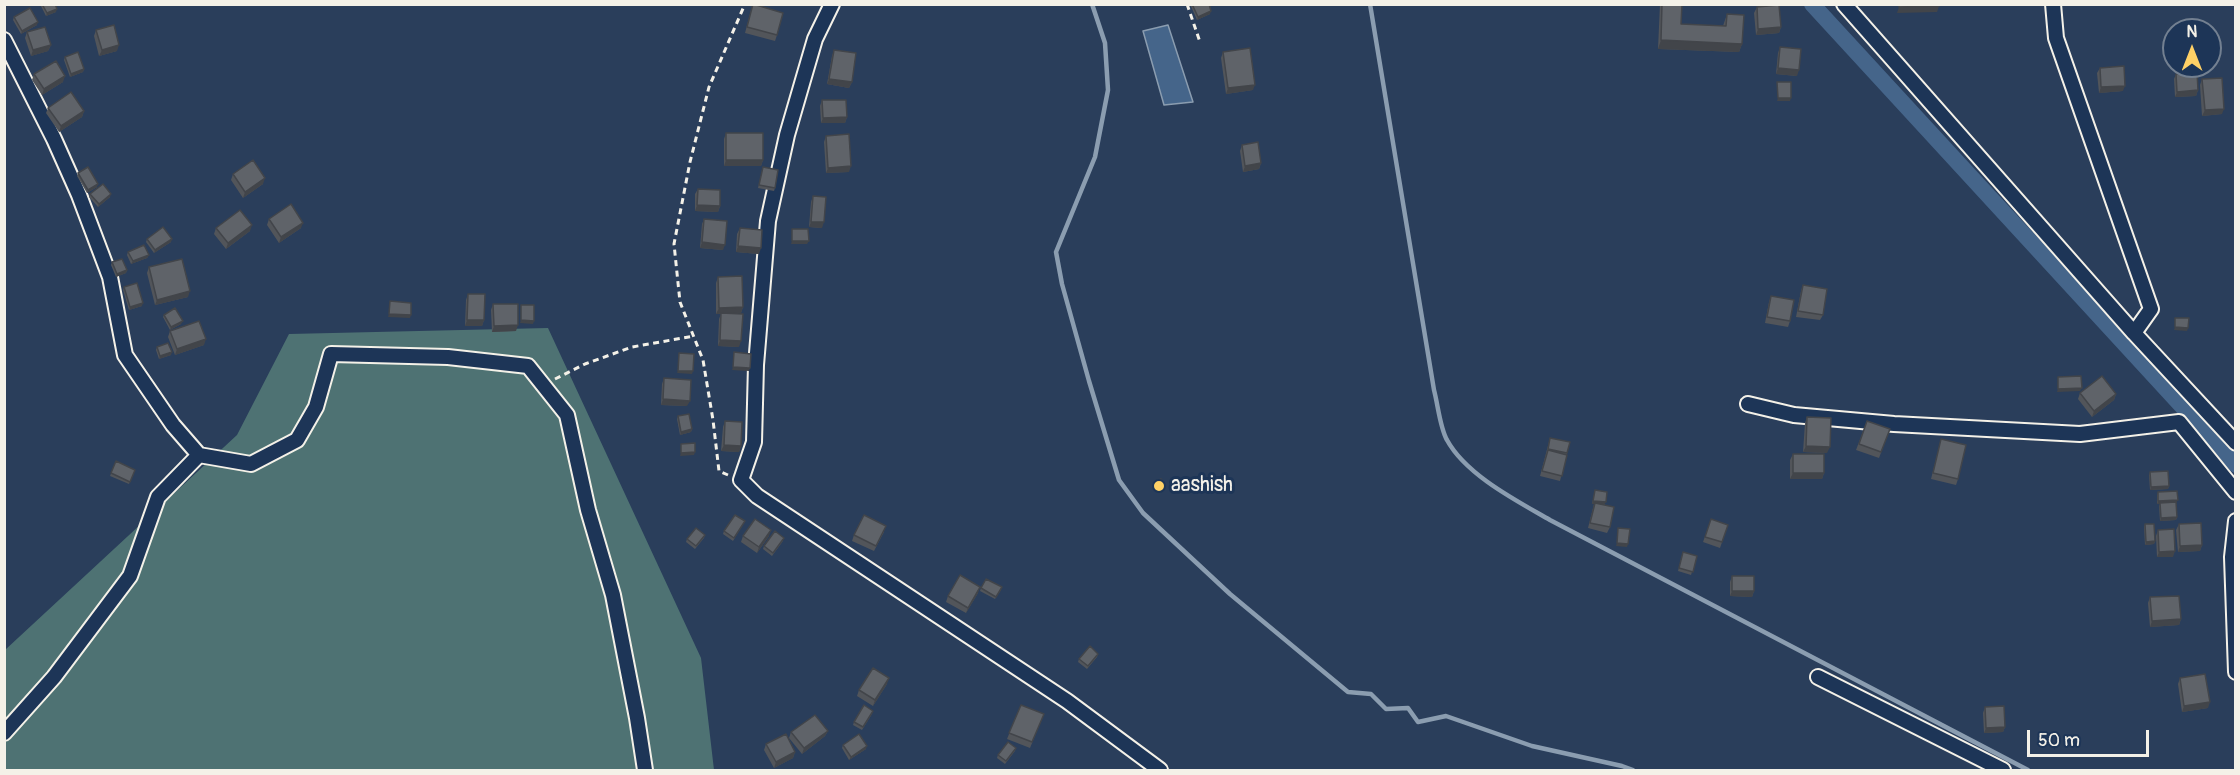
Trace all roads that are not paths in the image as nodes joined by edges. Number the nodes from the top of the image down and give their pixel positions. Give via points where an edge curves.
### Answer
1 (832, 4) edge
2 (1844, 4) edge
3 (2053, 4) edge
4 (4, 40) edge
5 (2134, 333) junction
6 (1748, 404) dead end
7 (2235, 443) edge
8 (199, 456) junction
9 (2235, 492) edge
10 (2235, 521) edge
11 (2235, 672) edge
12 (1818, 677) dead end
13 (4, 733) edge
14 (645, 771) edge
15 (1160, 771) edge
16 (2003, 771) edge

1 - 15 street via 816,39 787,135 768,221 754,442 741,480 758,496 1067,701
2 - 5 street
3 - 5 street via 2056,38 2151,309
4 - 8 street via 79,195 110,277 125,356
5 - 7 street
6 - 9 street via 1794,415 2080,434 2179,422
8 - 13 street via 158,497 130,576 54,677
8 - 14 street via 250,464 297,440 316,407 331,354 448,357 528,366 567,415 588,510 613,595
10 - 11 street
12 - 16 street

